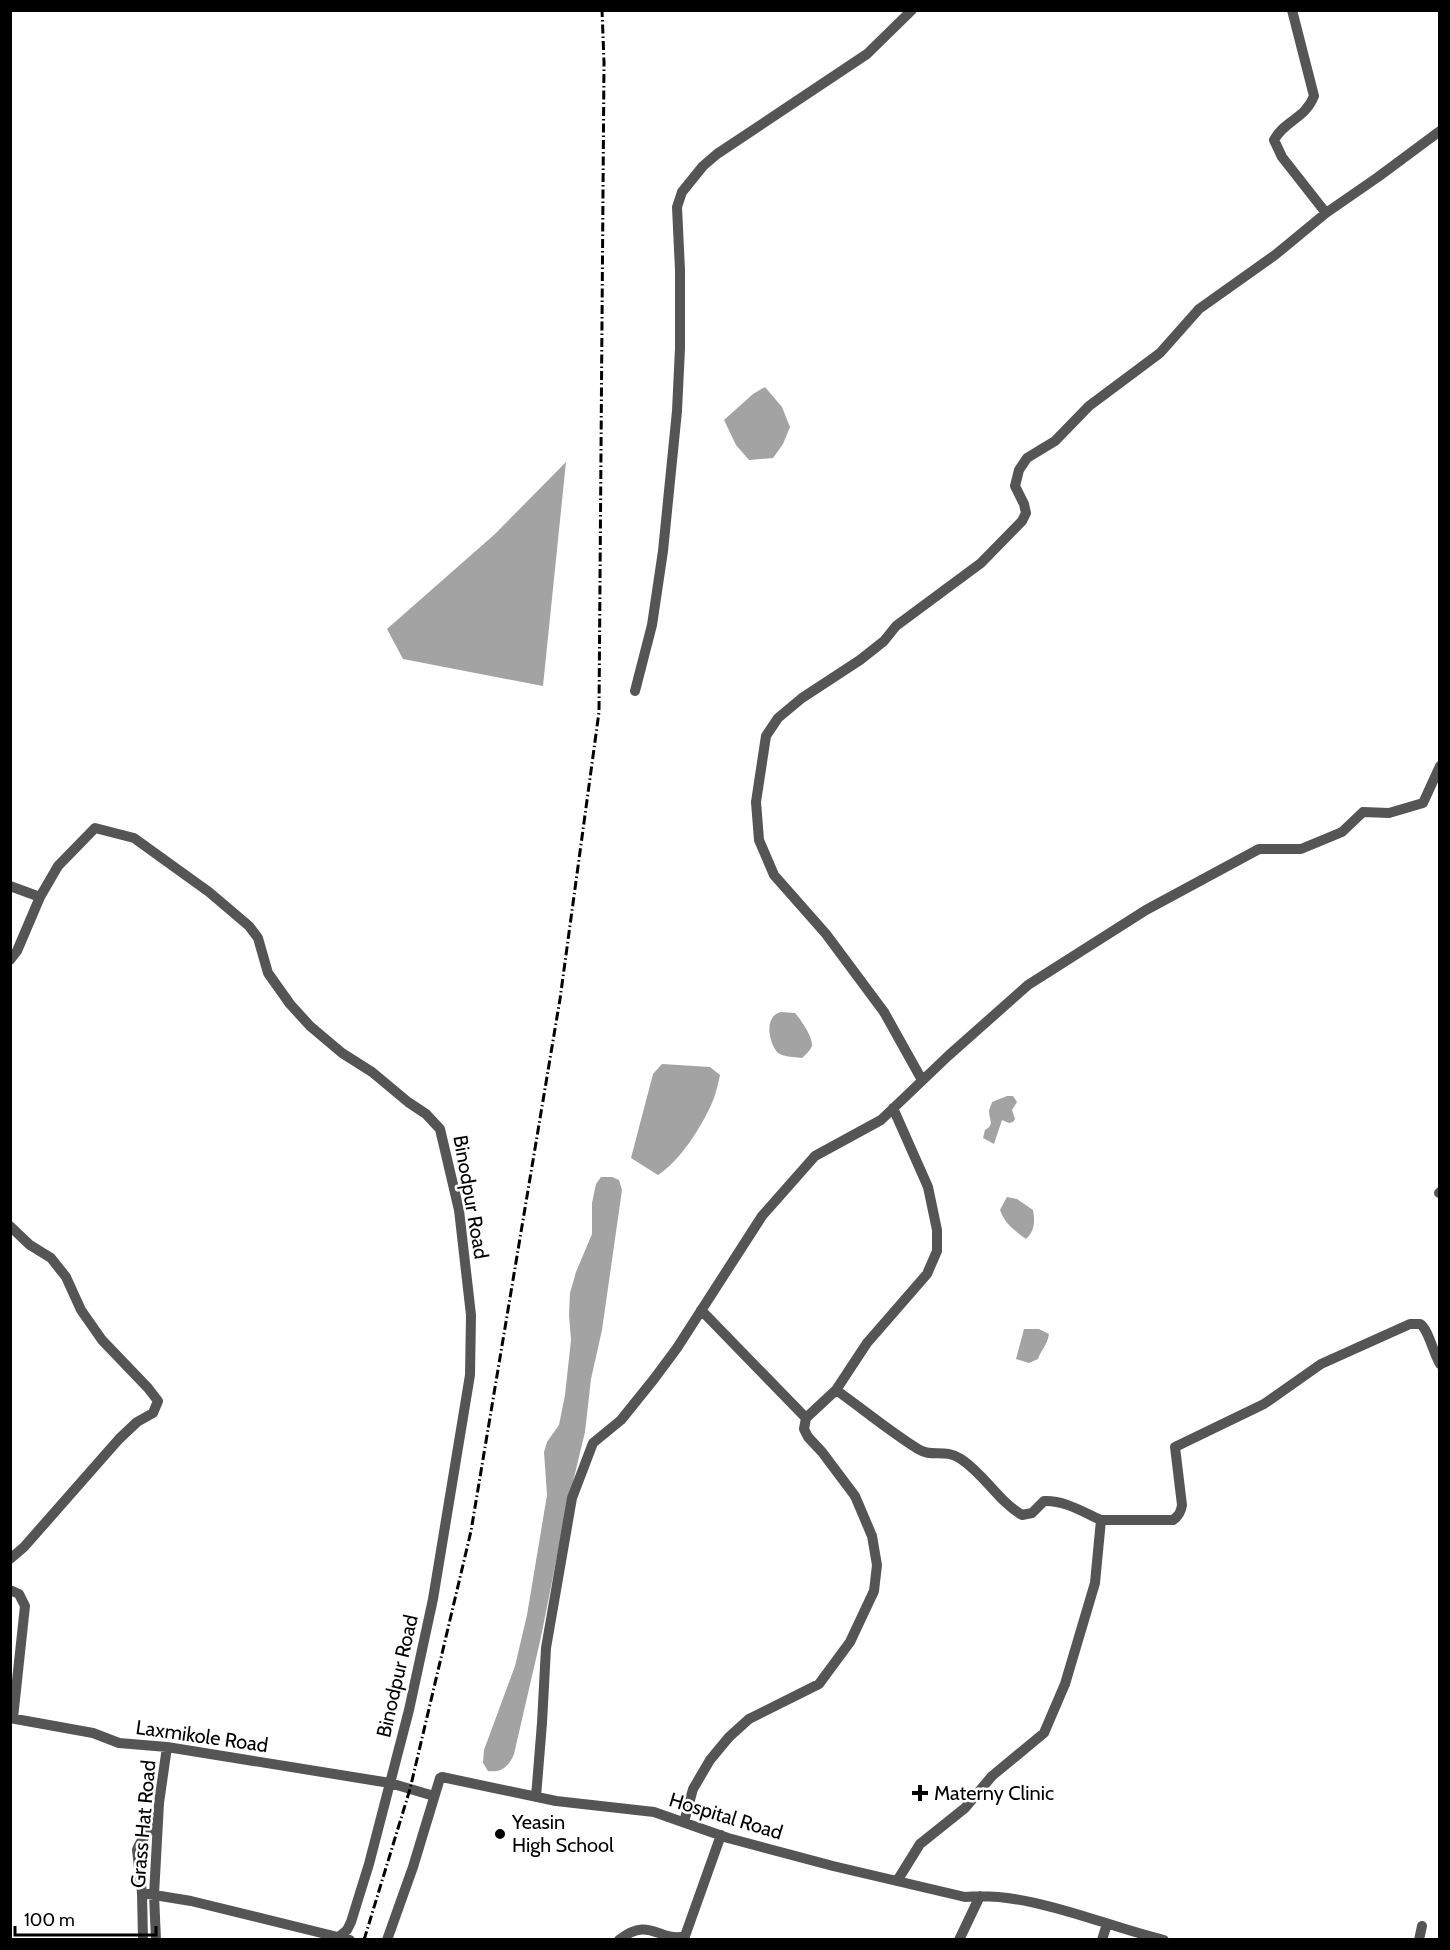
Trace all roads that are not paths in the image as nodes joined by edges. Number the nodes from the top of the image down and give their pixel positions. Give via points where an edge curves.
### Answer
1 (912, 10) edge
2 (1292, 10) edge
3 (1440, 131) edge
4 (1326, 213) junction
5 (635, 691) dead end
6 (1440, 766) edge
7 (10, 886) edge
8 (40, 897) junction
9 (10, 960) edge
10 (922, 1080) junction
11 (893, 1108) junction
12 (10, 1226) edge
13 (701, 1310) junction
14 (1440, 1364) edge
15 (836, 1390) junction
16 (806, 1418) junction
17 (1101, 1520) junction
18 (10, 1559) edge
19 (10, 1590) edge
20 (12, 1718) edge
21 (167, 1747) junction
22 (390, 1783) junction
23 (434, 1796) junction
24 (536, 1797) junction
25 (159, 1803) junction
26 (684, 1822) junction
27 (721, 1835) junction
28 (897, 1881) junction
29 (142, 1893) junction
30 (154, 1895) junction
31 (980, 1896) junction
32 (1107, 1924) junction
33 (1422, 1926) dead end
34 (341, 1939) edge
35 (143, 1940) edge
36 (156, 1940) edge
37 (387, 1940) edge
38 (619, 1940) edge
39 (959, 1940) edge
40 (1102, 1940) edge
41 (1164, 1940) edge
42 (1419, 1940) edge

1 - 5 street via 867,54 717,154 682,192 677,207 677,411 652,625
2 - 4 street via 1314,96 1309,108 1278,132 1274,140 1282,157
3 - 4 street
4 - 10 street via 1199,309 1160,353 1089,406 1055,441 1027,458 1018,470 1015,486 1026,513 1022,521 981,563 896,626 860,660 778,718 766,736 756,802 759,840 774,876 826,934 884,1012
6 - 10 street via 1423,803 1389,813 1363,812 1342,832 1301,849 1259,849 1146,910 1028,985
7 - 8 street
8 - 9 street
8 - 22 street, Binodpur Road via 58,866 95,828 134,838 249,926 258,938 268,972 310,1026 426,1114 440,1129 462,1234 471,1315 470,1375 433,1599
10 - 11 street
11 - 13 street via 881,1119 815,1156 762,1216
11 - 15 street via 928,1187 937,1251 927,1274 867,1342
12 - 18 street via 51,1258 102,1340 158,1401 153,1413 119,1439
13 - 16 street
13 - 24 street via 621,1420 593,1443 572,1498 546,1648
14 - 17 street via 1423,1326 1410,1324 1383,1335 1321,1364 1264,1404 1174,1447 1182,1505 1178,1517
15 - 16 street
15 - 17 street via 919,1450 947,1452 970,1465 1008,1505 1023,1515 1032,1513 1044,1501 1053,1501
16 - 26 street via 804,1429 808,1437 855,1496 872,1536 877,1564 874,1591 850,1642 819,1684 749,1719 710,1760 693,1788
17 - 28 street via 1095,1583 1065,1684 1044,1733 920,1844
19 - 20 street via 19,1594 25,1606
20 - 21 street, Laxmikole Road via 93,1733 119,1743
21 - 22 street, Laxmikole Road
21 - 25 street, Grass Hat Road
22 - 23 street, Laxmikole Road
22 - 34 street via 351,1922
23 - 24 street, Hospital Road via 442,1777
23 - 37 street, Hospital Road
24 - 26 street, Hospital Road via 654,1812
25 - 29 street via 154,1825 137,1850
25 - 30 street, Grass Hat Road
26 - 27 street, Hospital Road
27 - 28 street, Hospital Road
27 - 38 street via 684,1936 641,1928
28 - 31 street, Hospital Road via 965,1897
29 - 30 street
29 - 35 street
30 - 34 street
30 - 36 street, Grass Hat Road
31 - 32 street, Hospital Road via 1018,1900
31 - 39 street
32 - 40 street
32 - 41 street, Hospital Road
33 - 42 street

